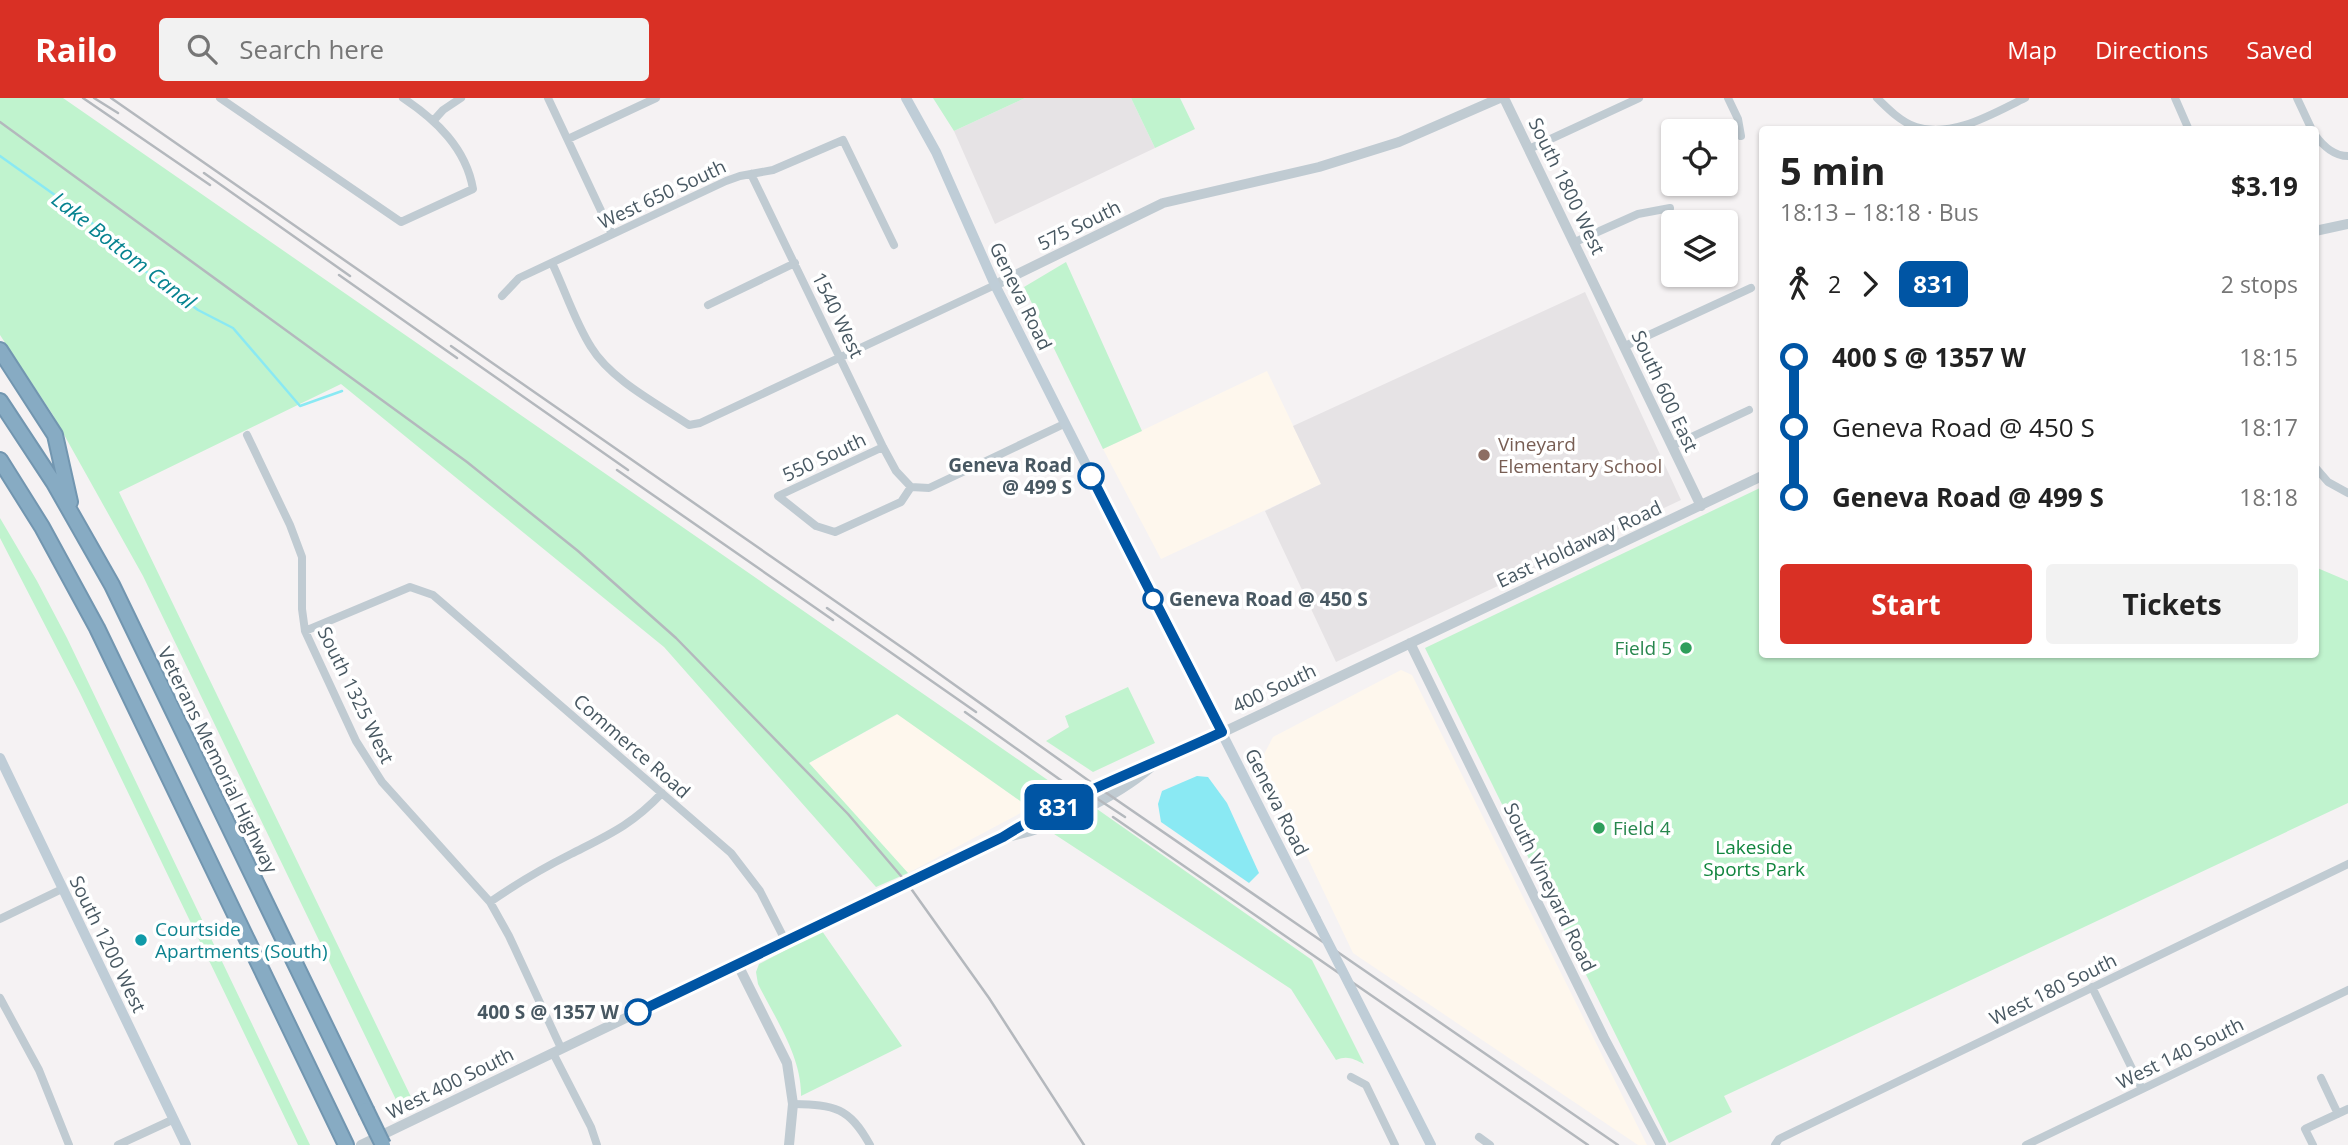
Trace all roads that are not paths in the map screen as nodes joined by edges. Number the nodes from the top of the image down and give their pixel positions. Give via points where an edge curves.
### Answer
1 (220, 98) edge
2 (403, 98) edge
3 (461, 98) edge
4 (548, 98) edge
5 (656, 98) edge
6 (906, 98) edge
7 (1502, 98) edge
8 (1639, 98) edge
9 (1728, 98) edge
10 (1877, 98) edge
11 (2025, 98) edge
12 (2175, 98) edge
13 (2297, 98) edge
14 (434, 120) junction
15 (1914, 126) edge
16 (1956, 126) edge
17 (2187, 126) edge
18 (2310, 126) edge
19 (1741, 136) dead end
20 (568, 139) junction
21 (2319, 139) edge
22 (1529, 149) junction
23 (2348, 156) edge
24 (751, 174) junction
25 (1670, 208) dead end
26 (2348, 224) edge
27 (2319, 230) edge
28 (612, 234) junction
29 (1575, 242) junction
30 (894, 245) dead end
31 (552, 263) junction
32 (795, 263) junction
33 (995, 285) junction
34 (1751, 288) dead end
35 (1598, 290) joint
36 (502, 296) dead end
37 (708, 305) dead end
38 (1625, 346) junction
39 (0, 350) edge
40 (841, 356) junction
41 (0, 401) edge
42 (1749, 410) dead end
43 (1064, 424) junction
44 (247, 435) dead end
45 (1672, 446) junction
46 (883, 447) junction
47 (0, 460) edge
48 (2319, 472) edge
49 (1759, 477) edge
50 (911, 487) junction
51 (2348, 493) edge
52 (1701, 506) junction
53 (73, 514) junction
54 (305, 631) junction
55 (1410, 643) junction
56 (1222, 732) junction
57 (0, 758) edge
58 (662, 793) junction
59 (2348, 864) edge
60 (62, 889) junction
61 (490, 902) junction
62 (0, 919) edge
63 (786, 942) junction
64 (738, 965) junction
65 (2092, 987) junction
66 (2348, 990) edge
67 (0, 998) edge
68 (557, 1051) junction
69 (1351, 1077) dead end
70 (2321, 1077) dead end
71 (2141, 1088) junction
72 (793, 1104) junction
73 (2348, 1109) edge
74 (2338, 1114) junction
75 (172, 1120) junction
76 (1479, 1138) dead end
77 (69, 1145) edge
78 (118, 1145) edge
79 (186, 1145) edge
80 (346, 1145) edge
81 (361, 1145) edge
82 (383, 1145) edge
83 (597, 1145) edge
84 (789, 1145) edge
85 (870, 1145) edge
86 (1395, 1145) edge
87 (1431, 1145) edge
88 (1490, 1145) edge
89 (1661, 1145) edge
90 (1776, 1145) edge
91 (2026, 1145) edge
92 (2313, 1145) edge

1 - 14 street via 401,222 473,189 470,171
2 - 14 street
3 - 14 street
4 - 20 street
5 - 20 street
6 - 33 main road, Geneva Road via 936,152
7 - 22 street, South 1800 West
7 - 33 street, 575 South via 1399,142 1319,167 1163,203
8 - 22 street
9 - 19 street
10 - 15 street
11 - 16 street
12 - 17 street
13 - 18 street
20 - 28 street
21 - 23 street via 2327,148
22 - 29 street, South 1800 West
24 - 28 street, West 650 South
24 - 30 street, West 650 South via 773,170 843,140
24 - 32 street, 1540 West
25 - 29 street via 1638,214
26 - 27 street
28 - 31 street, West 650 South
29 - 35 street, South 1800 West
31 - 36 street, West 650 South via 519,278
31 - 40 street, 575 South via 590,347 603,363 689,425
32 - 37 street
32 - 40 street, 1540 West
33 - 40 street, 575 South
33 - 43 main road, Geneva Road
34 - 38 street
35 - 38 street, South 600 East
38 - 45 street, South 600 East
39 - 53 highway via 55,435
40 - 46 street, 1540 West
41 - 53 highway, Veterans Memorial Highway
42 - 45 street
43 - 50 street via 929,488
43 - 56 main road, Geneva Road
44 - 54 street, South 1325 West via 302,557
45 - 52 street, South 600 East
46 - 50 street, 1540 West via 895,471
46 - 50 street, 550 South via 778,496 816,526 835,532 901,502
47 - 80 highway via 92,618
48 - 51 street
49 - 52 street, East Holdaway Road
52 - 55 street, East Holdaway Road
53 - 82 highway, Veterans Memorial Highway, bridge via 127,614
54 - 58 street, Commerce Road via 410,587 432,595
54 - 61 street, South 1325 West via 356,741 382,782
55 - 56 street, 400 South
55 - 89 street, South Vineyard Road
56 - 63 street, 400 South via 1124,775
56 - 87 main road, Geneva Road, bridge
57 - 60 main road, South 1200 West
58 - 61 street via 642,815
58 - 63 street, Commerce Road via 731,852 761,891
59 - 65 street, West 180 South
60 - 62 street
60 - 75 main road, South 1200 West
61 - 68 street, South 1325 West
63 - 64 street, 400 South
64 - 68 street, 400 South
64 - 72 street via 787,1063
65 - 71 street
65 - 90 street, West 180 South via 1779,1139
66 - 71 street, West 140 South
67 - 77 street via 38,1070
68 - 81 street, West 400 South
68 - 83 street, South 1325 West
69 - 86 street via 1366,1085
70 - 74 street
71 - 91 street, West 140 South
72 - 84 street
72 - 85 street via 838,1109 859,1124
73 - 74 street
74 - 92 street via 2305,1129
75 - 78 street
75 - 79 main road, South 1200 West
76 - 88 street

